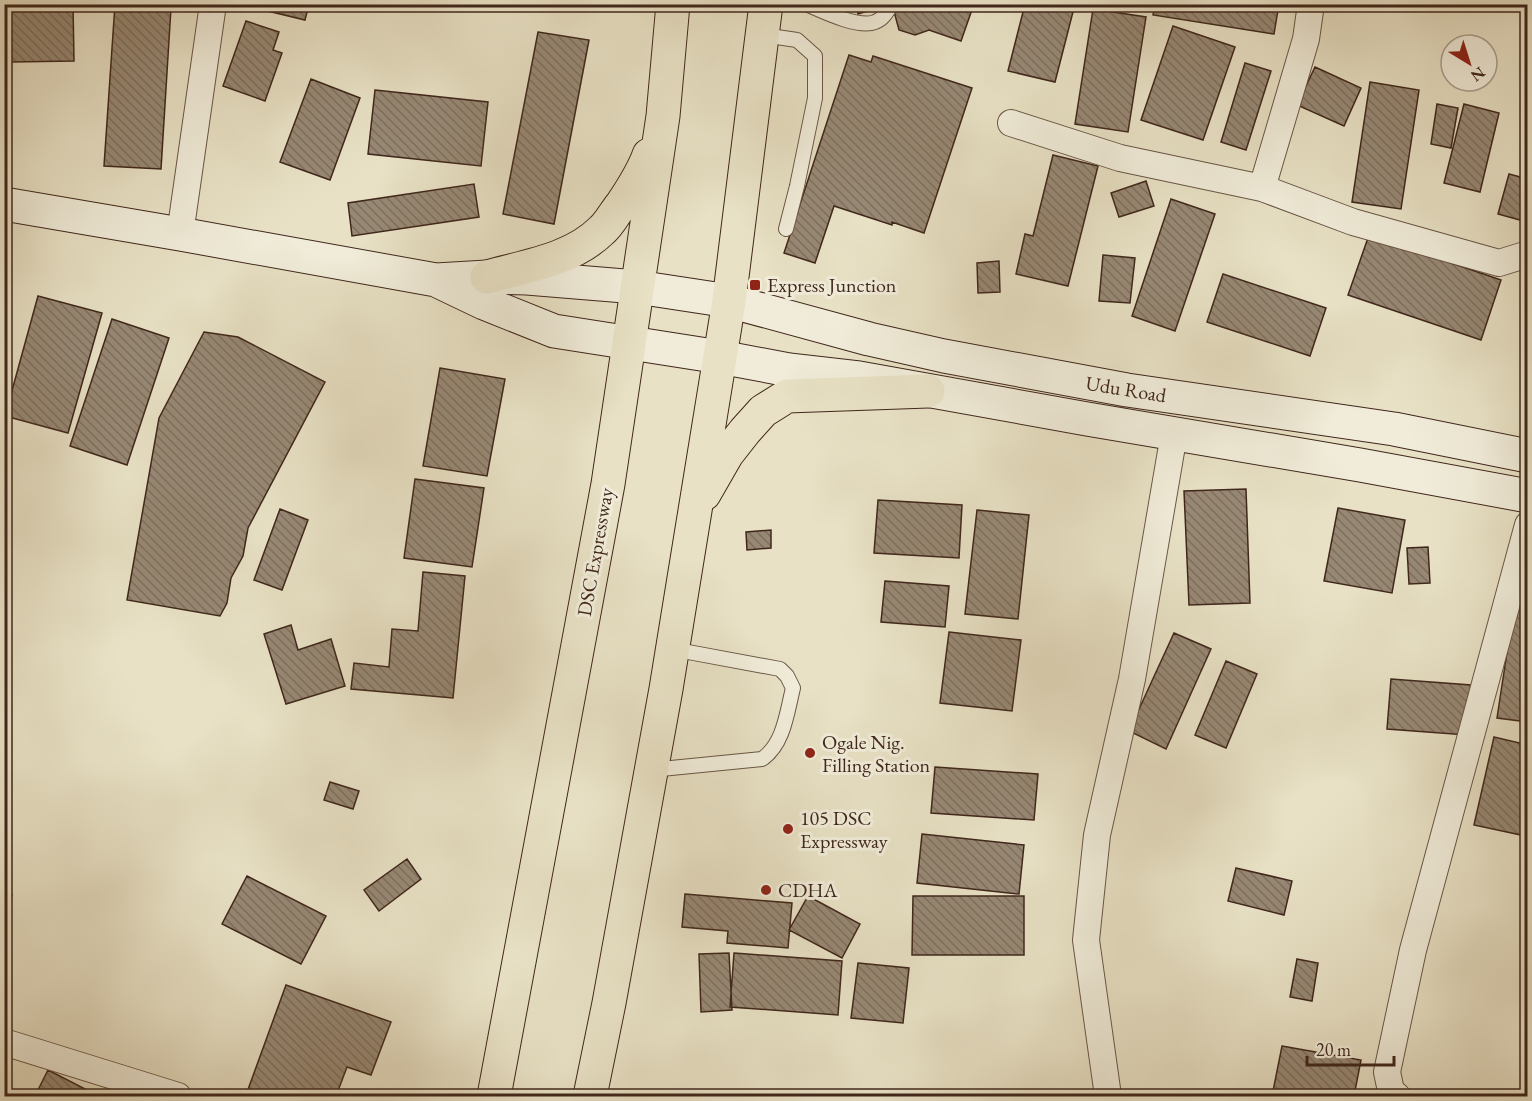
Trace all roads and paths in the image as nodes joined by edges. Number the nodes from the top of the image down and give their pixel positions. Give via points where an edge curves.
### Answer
1 (213, 4) edge
2 (673, 4) edge
3 (806, 4) edge
4 (892, 4) edge
5 (1311, 4) edge
6 (765, 20) edge
7 (663, 116) junction
8 (1011, 123) dead end
9 (1262, 188) junction
10 (4, 204) edge
11 (786, 229) dead end
12 (180, 234) junction
13 (1527, 254) edge
14 (487, 277) junction
15 (436, 280) junction
16 (637, 287) junction
17 (729, 301) junction
18 (628, 344) junction
19 (720, 357) junction
20 (928, 391) junction
21 (1174, 434) junction
22 (1527, 456) edge
23 (1527, 496) edge
24 (693, 514) junction
25 (1527, 525) edge
26 (672, 649) junction
27 (651, 770) junction
28 (4, 1042) edge
29 (178, 1096) edge
30 (494, 1096) edge
31 (590, 1096) edge
32 (1108, 1096) edge
33 (1397, 1096) edge

1 - 12 street
2 - 7 main road, DSC Expressway
3 - 4 lane via 846,21 874,23 886,15
5 - 9 street via 1306,39
6 - 11 lane via 815,56 815,98
6 - 17 main road
7 - 14 main road via 645,165 603,230 578,249 551,260
7 - 16 main road, DSC Expressway
8 - 9 street via 1120,158
9 - 13 street via 1353,222 1499,263
10 - 12 main road
12 - 15 main road
14 - 15 main road, Udu Road
14 - 16 main road, Udu Road
15 - 18 main road, Udu Road via 554,332
16 - 17 main road, Udu Road
16 - 18 main road, DSC Expressway
17 - 19 main road
17 - 22 main road, Udu Road via 944,356 1127,390 1394,429
18 - 19 main road, Udu Road
18 - 30 main road, DSC Expressway via 608,484
19 - 20 main road, Udu Road
19 - 24 main road
20 - 21 main road, Udu Road
20 - 24 main road via 787,396 763,411 745,431 727,454
21 - 23 main road, Udu Road
21 - 32 street via 1132,679 1096,835 1086,939
24 - 26 main road
25 - 33 street via 1413,950 1386,1072 1391,1091
26 - 27 main road
26 - 27 lane via 780,669 794,688 779,740 762,759
27 - 31 main road
28 - 29 street

